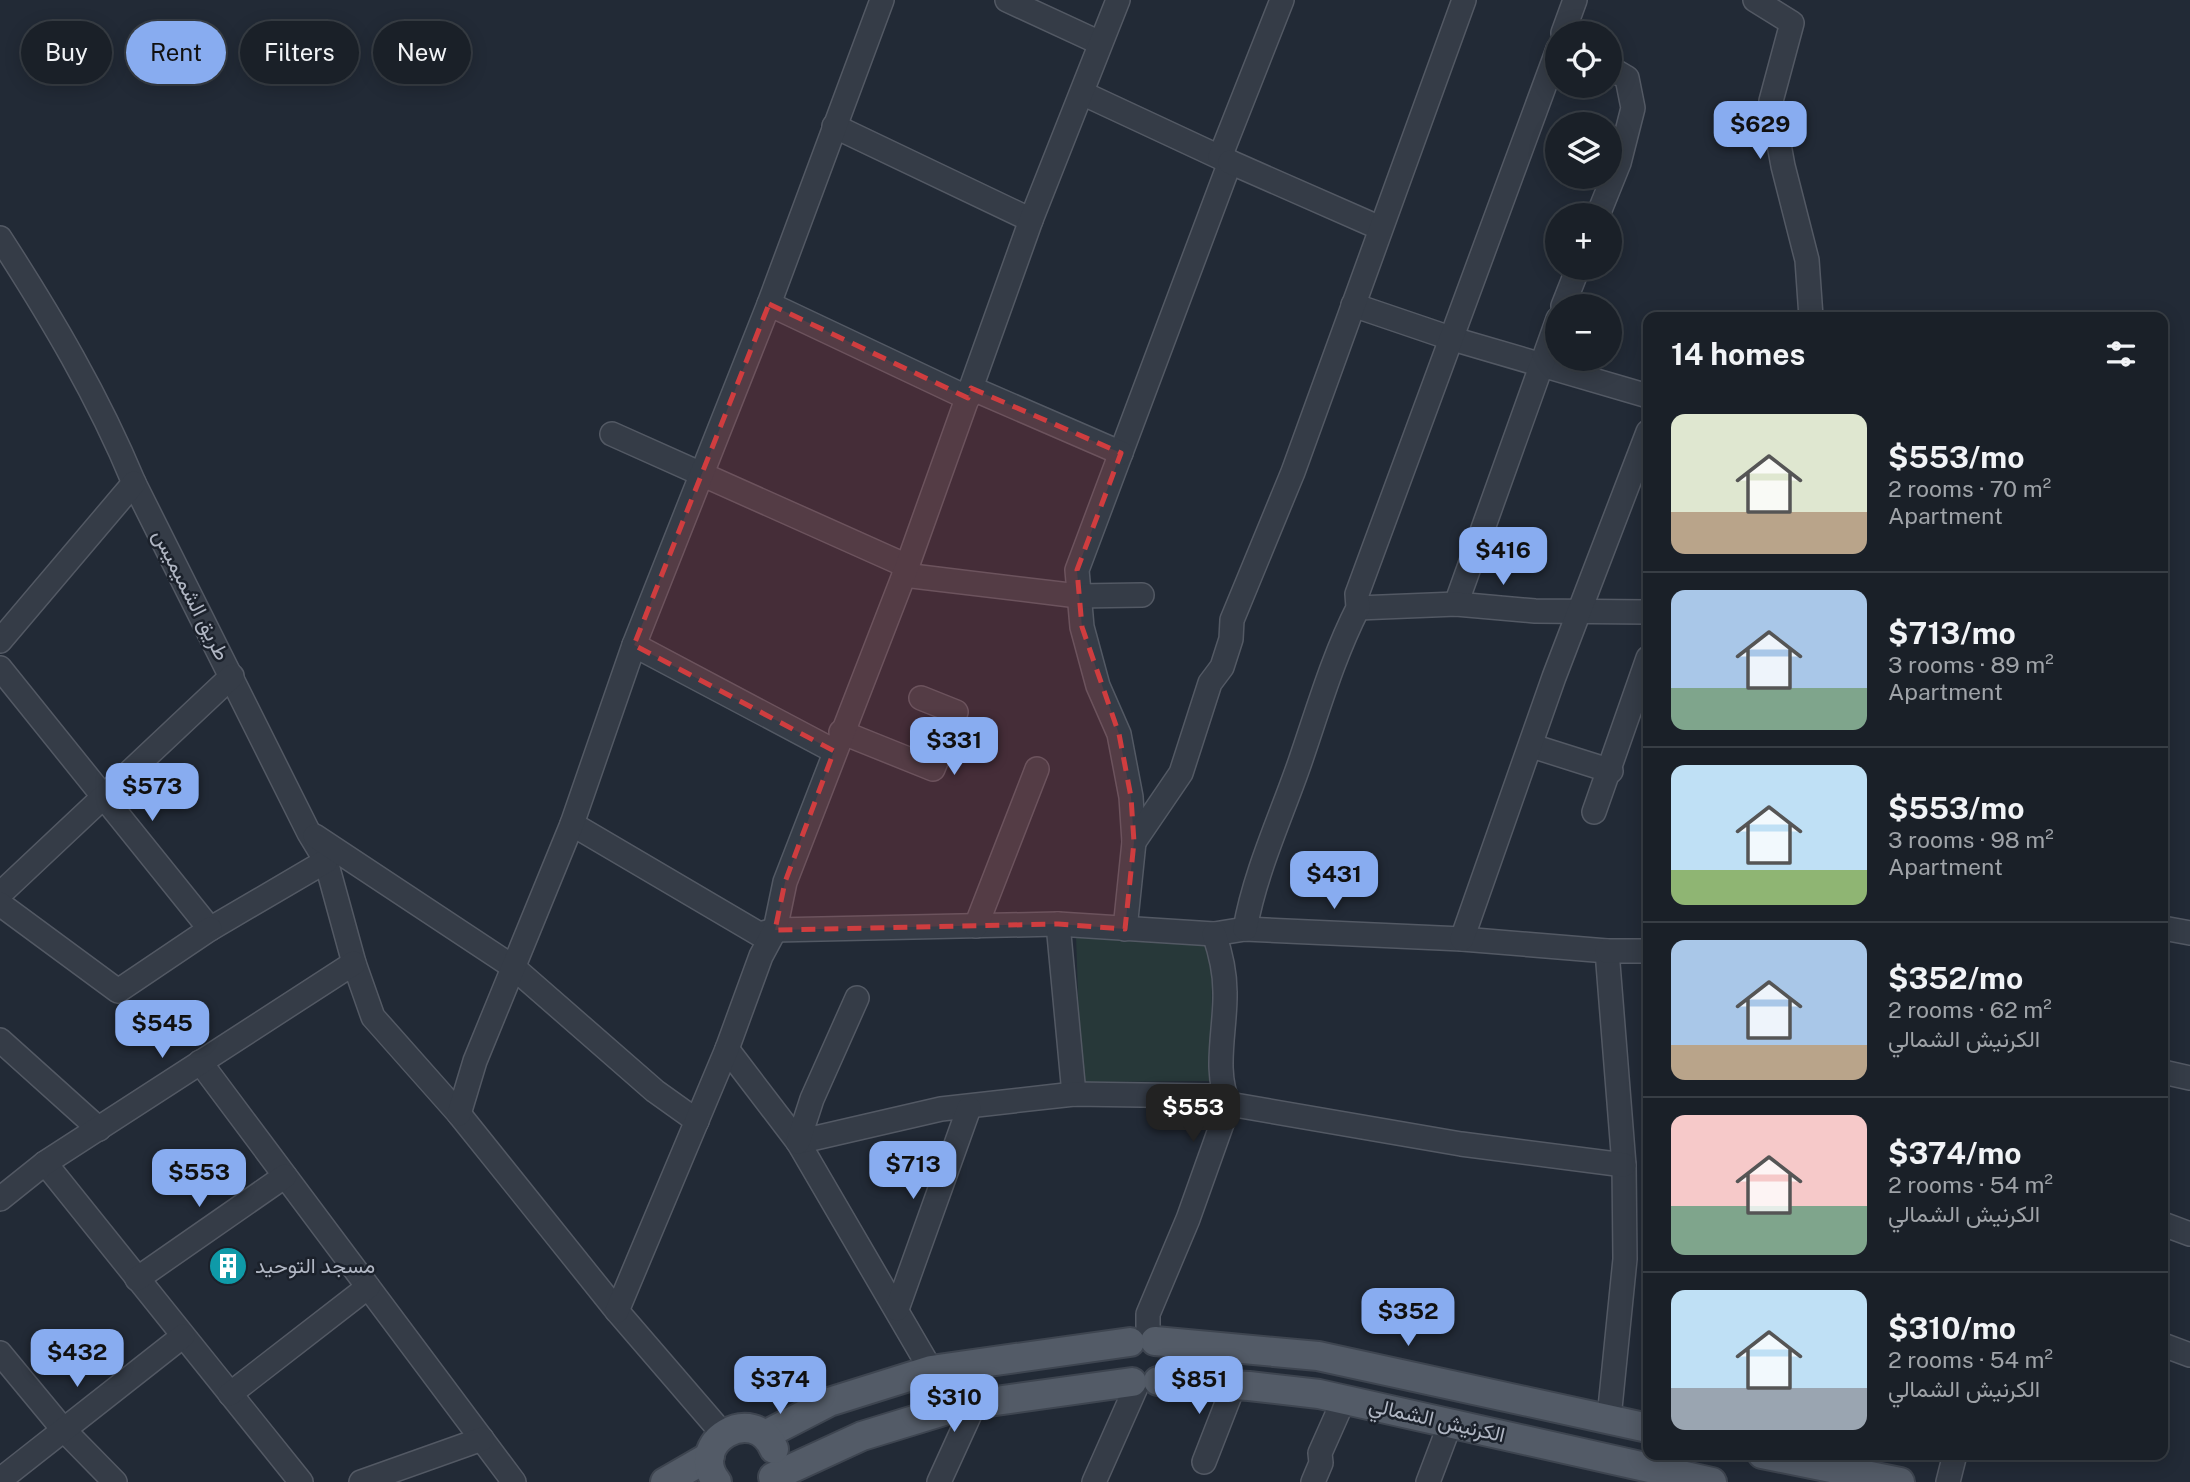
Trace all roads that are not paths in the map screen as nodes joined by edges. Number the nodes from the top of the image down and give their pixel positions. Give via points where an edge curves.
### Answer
1 (882, 0) edge
2 (1007, 0) edge
3 (1118, 0) edge
4 (1282, 0) edge
5 (1464, 0) edge
6 (1575, 0) edge
7 (1755, 0) edge
8 (1567, 21) edge
9 (1100, 43) junction
10 (1622, 75) edge
11 (1545, 85) edge
12 (1082, 93) junction
13 (834, 126) junction
14 (1225, 159) junction
15 (1603, 203) edge
16 (1031, 220) junction
17 (1380, 228) junction
18 (0, 238) edge
19 (769, 304) junction
20 (1353, 305) junction
21 (1811, 312) edge
22 (1453, 339) junction
23 (1545, 352) edge
24 (1540, 364) junction
25 (969, 393) junction
26 (1643, 395) edge
27 (612, 434) dead end
28 (1643, 445) edge
29 (1121, 453) junction
30 (701, 476) junction
31 (135, 483) junction
32 (905, 570) junction
33 (1142, 595) dead end
34 (1078, 596) junction
35 (1456, 604) junction
36 (1358, 608) junction
37 (1580, 611) junction
38 (1643, 612) edge
39 (0, 641) edge
40 (634, 645) junction
41 (0, 668) edge
42 (1643, 673) edge
43 (232, 676) junction
44 (921, 698) dead end
45 (837, 741) junction
46 (1532, 746) junction
47 (1037, 769) dead end
48 (1611, 771) junction
49 (102, 797) junction
50 (1594, 812) dead end
51 (572, 824) junction
52 (309, 833) junction
53 (1134, 842) junction
54 (327, 861) junction
55 (0, 894) edge
56 (0, 904) edge
57 (1058, 924) junction
58 (976, 926) junction
59 (210, 929) junction
60 (1125, 929) junction
61 (1245, 929) junction
62 (2168, 929) edge
63 (775, 930) junction
64 (2190, 933) edge
65 (1214, 934) junction
66 (1462, 939) junction
67 (1607, 951) junction
68 (1643, 951) edge
69 (354, 963) junction
70 (513, 967) junction
71 (857, 998) dead end
72 (0, 1040) edge
73 (727, 1049) junction
74 (200, 1062) junction
75 (2168, 1073) edge
76 (2190, 1078) edge
77 (1074, 1094) junction
78 (1229, 1104) junction
79 (969, 1108) junction
80 (460, 1114) junction
81 (697, 1121) junction
82 (99, 1129) junction
83 (798, 1142) junction
84 (45, 1163) junction
85 (1624, 1165) junction
86 (285, 1176) junction
87 (0, 1199) edge
88 (2168, 1226) edge
89 (2190, 1234) edge
90 (137, 1279) junction
91 (368, 1287) junction
92 (897, 1309) junction
93 (617, 1311) junction
94 (183, 1336) junction
95 (1144, 1340) junction
96 (2168, 1347) edge
97 (0, 1353) edge
98 (2190, 1355) edge
99 (931, 1370) junction
100 (1142, 1383) junction
101 (1234, 1385) junction
102 (230, 1394) junction
103 (1344, 1399) junction
104 (975, 1403) junction
105 (1609, 1418) junction
106 (1450, 1424) junction
107 (1643, 1426) edge
108 (62, 1428) junction
109 (765, 1435) junction
110 (482, 1439) junction
111 (717, 1457) edge
112 (1795, 1460) edge
113 (1864, 1460) edge
114 (1954, 1460) edge
115 (1204, 1462) dead end
116 (0, 1480) edge
117 (771, 1480) edge
118 (1891, 1480) edge
119 (115, 1482) edge
120 (302, 1482) edge
121 (362, 1482) edge
122 (514, 1482) edge
123 (665, 1482) edge
124 (939, 1482) edge
125 (1094, 1482) edge
126 (1313, 1482) edge
127 (1428, 1482) edge
128 (1709, 1482) edge
129 (1948, 1482) edge

1 - 13 street
2 - 9 street
3 - 9 street
4 - 14 street
5 - 17 street
6 - 8 street
7 - 21 street via 1792,23 1771,101 1807,260
9 - 12 street
10 - 15 street via 1627,78 1633,108
11 - 22 street
12 - 14 street
12 - 16 street
13 - 16 street
13 - 19 street
14 - 17 street
14 - 29 street
16 - 25 street
17 - 20 street
18 - 31 street, طريق الشميميس via 55,323
19 - 25 street
19 - 30 street
20 - 22 street
20 - 53 street via 1293,472 1232,620 1222,667 1210,683 1181,773
22 - 24 street
22 - 36 street via 1357,594
23 - 24 street
24 - 26 street
24 - 35 street via 1537,384
25 - 29 street
25 - 32 street
27 - 30 street
28 - 37 street
29 - 34 street via 1077,570
30 - 32 street
30 - 40 street
31 - 39 street
31 - 43 street, طريق الشميميس
32 - 34 street
32 - 45 street
33 - 34 street
34 - 53 street via 1098,685 1119,734
35 - 36 street
35 - 37 street
36 - 61 street via 1281,809
37 - 38 street
37 - 46 street
40 - 45 street
40 - 51 street
41 - 49 street
42 - 48 street
43 - 49 street
43 - 52 street, طريق الشميميس
44 - 45 street via 956,712 933,769
45 - 63 street via 785,882
46 - 48 street
46 - 66 street
47 - 58 street
48 - 50 street
49 - 55 street
49 - 59 street
51 - 63 street via 759,934
51 - 70 street
52 - 54 street, طريق الشميميس
52 - 70 street
53 - 60 street
54 - 59 street
54 - 69 street, طريق الشميميس
56 - 59 street via 118,991
57 - 58 street
57 - 60 street
57 - 77 street
58 - 63 street
60 - 65 street
61 - 65 street
61 - 66 street
62 - 64 street
63 - 73 street
65 - 78 street via 1222,958 1222,1089
66 - 67 street
67 - 68 street
67 - 85 street
69 - 74 street
69 - 80 street, طريق الشميميس via 373,1017
70 - 80 street via 475,1061
70 - 81 street via 655,1091
71 - 83 street
72 - 82 street
73 - 81 street
73 - 83 street
74 - 82 street
74 - 86 street
75 - 76 street
77 - 78 street via 1210,1096
77 - 79 street
78 - 85 street via 1461,1144
78 - 95 street via 1148,1314
79 - 83 street via 941,1109
79 - 92 street
80 - 93 street, طريق الشميميس
81 - 93 street
82 - 84 street
83 - 92 street
84 - 87 street
84 - 90 street
85 - 105 street via 1625,1259
86 - 90 street
86 - 91 street
88 - 89 street
90 - 94 street
91 - 102 street
91 - 110 street
92 - 99 street
93 - 111 street, طريق الشميميس
94 - 102 street
94 - 108 street
95 - 99 main road, الكرنيش الشمالي
95 - 100 main road via 1167,1356 1168,1366
95 - 100 main road via 1120,1356 1119,1365 1126,1379
95 - 105 main road, الكرنيش الشمالي via 1318,1356
96 - 98 street
97 - 108 street
99 - 109 main road, الكرنيش الشمالي via 829,1402
100 - 101 main road, الكرنيش الشمالي
100 - 104 main road, الكرنيش الشمالي
100 - 125 street
101 - 103 main road, الكرنيش الشمالي
101 - 115 street
102 - 120 street
103 - 106 main road, الكرنيش الشمالي
103 - 126 street via 1320,1453
104 - 117 main road, الكرنيش الشمالي via 862,1436
104 - 124 street
105 - 107 main road, الكرنيش الشمالي
106 - 127 street
106 - 128 main road, الكرنيش الشمالي
108 - 116 street
108 - 119 street
109 - 111 main road via 744,1427
109 - 117 main road via 777,1455
110 - 121 street
110 - 122 street
111 - 123 main road
112 - 118 main road
113 - 118 street
114 - 129 street

